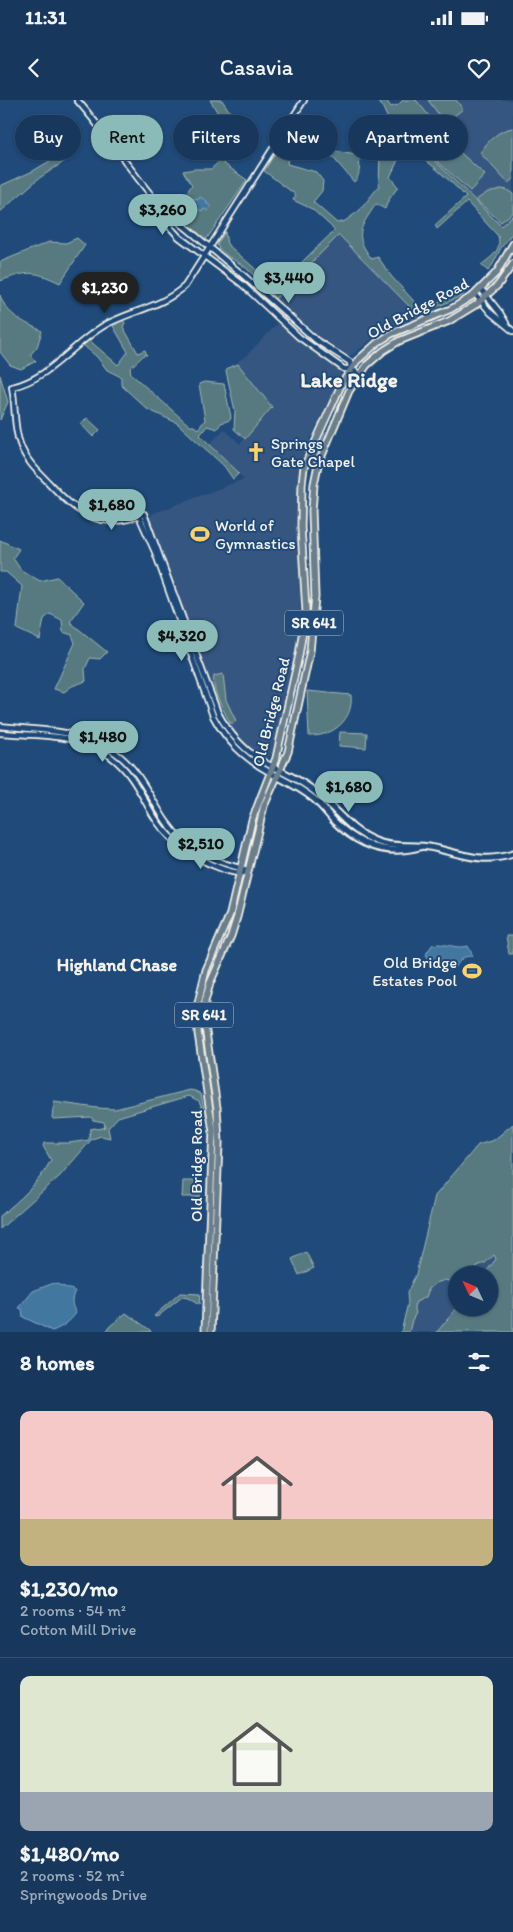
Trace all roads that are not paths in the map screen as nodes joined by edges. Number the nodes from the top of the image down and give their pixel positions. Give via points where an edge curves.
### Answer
1 (77, 100) edge
2 (304, 100) edge
3 (148, 193) junction
4 (513, 244) edge
5 (210, 248) junction
6 (205, 256) junction
7 (513, 264) edge
8 (235, 268) junction
9 (230, 274) junction
10 (478, 292) junction
11 (487, 297) junction
12 (481, 302) junction
13 (506, 325) junction
14 (513, 331) edge
15 (351, 369) junction
16 (359, 374) junction
17 (304, 472) junction
18 (315, 475) junction
19 (139, 516) junction
20 (0, 726) edge
21 (0, 733) edge
22 (272, 770) junction
23 (279, 773) junction
24 (513, 854) edge
25 (243, 872) junction
26 (205, 1332) edge
27 (211, 1332) edge

1 - 3 street
2 - 5 street
3 - 5 street via 164,211
3 - 6 street via 167,225
4 - 10 main road, Old Bridge Road / SR 641 via 497,272
5 - 6 street
5 - 8 street
6 - 9 street
6 - 19 street via 190,279 174,295 106,325 45,373 12,387 21,449 66,502 86,516 101,520
7 - 11 main road, Old Bridge Road / SR 641
8 - 9 street
8 - 15 street via 320,344 350,362
9 - 15 street via 299,337 344,369
10 - 11 street
10 - 12 street
10 - 15 main road, Old Bridge Road / SR 641 via 450,309 392,334 371,348
11 - 12 main road, Old Bridge Road / SR 641
11 - 13 street
12 - 13 street
12 - 16 main road, Old Bridge Road / SR 641 via 449,321 390,346
13 - 14 street
15 - 16 street
15 - 17 main road, Old Bridge Road / SR 641 via 325,418
16 - 18 main road, Old Bridge Road / SR 641 via 331,431
17 - 18 main road
17 - 22 main road, Old Bridge Road / SR 641 via 301,527 305,625
18 - 23 main road, Old Bridge Road / SR 641 via 312,511 313,634 290,742
19 - 22 street via 155,552 213,716 240,753
19 - 22 street via 144,514 218,713 241,745
20 - 25 street via 69,732 106,746 138,775 158,812 175,833 205,855
21 - 25 street via 64,738 99,749 129,774 157,822 181,847 206,862
22 - 23 main road
22 - 25 main road, Old Bridge Road / SR 641 via 252,820
23 - 24 main road via 308,794 344,830 379,850 406,851 425,846 473,858
23 - 25 main road, Old Bridge Road / SR 641 via 264,806
25 - 26 main road, Old Bridge Road / SR 641 via 230,914 206,970 198,1003 198,1033 213,1131
25 - 27 main road, Old Bridge Road / SR 641 via 233,931 210,983 204,1011 219,1143

